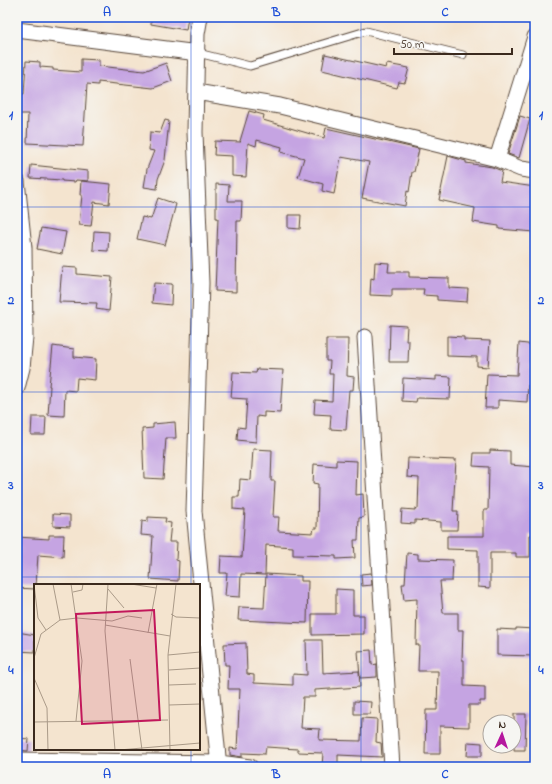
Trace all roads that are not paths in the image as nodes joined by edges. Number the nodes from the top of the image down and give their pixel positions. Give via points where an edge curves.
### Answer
1 (200, 17) edge
2 (17, 30) edge
3 (535, 37) edge
4 (198, 53) junction
5 (463, 55) dead end
6 (196, 92) junction
7 (497, 159) junction
8 (535, 171) edge
9 (17, 181) edge
10 (365, 337) dead end
11 (17, 388) edge
12 (17, 760) edge
13 (219, 765) edge
14 (250, 767) edge
15 (392, 767) edge

1 - 4 street via 197,34
2 - 4 street
3 - 7 street
4 - 5 lane via 250,66 366,31
4 - 6 street
6 - 7 street via 280,106
6 - 13 street via 195,132 201,283 194,511
7 - 8 street via 521,169
9 - 11 street via 24,248 25,337
10 - 15 street
12 - 13 street
13 - 14 street

